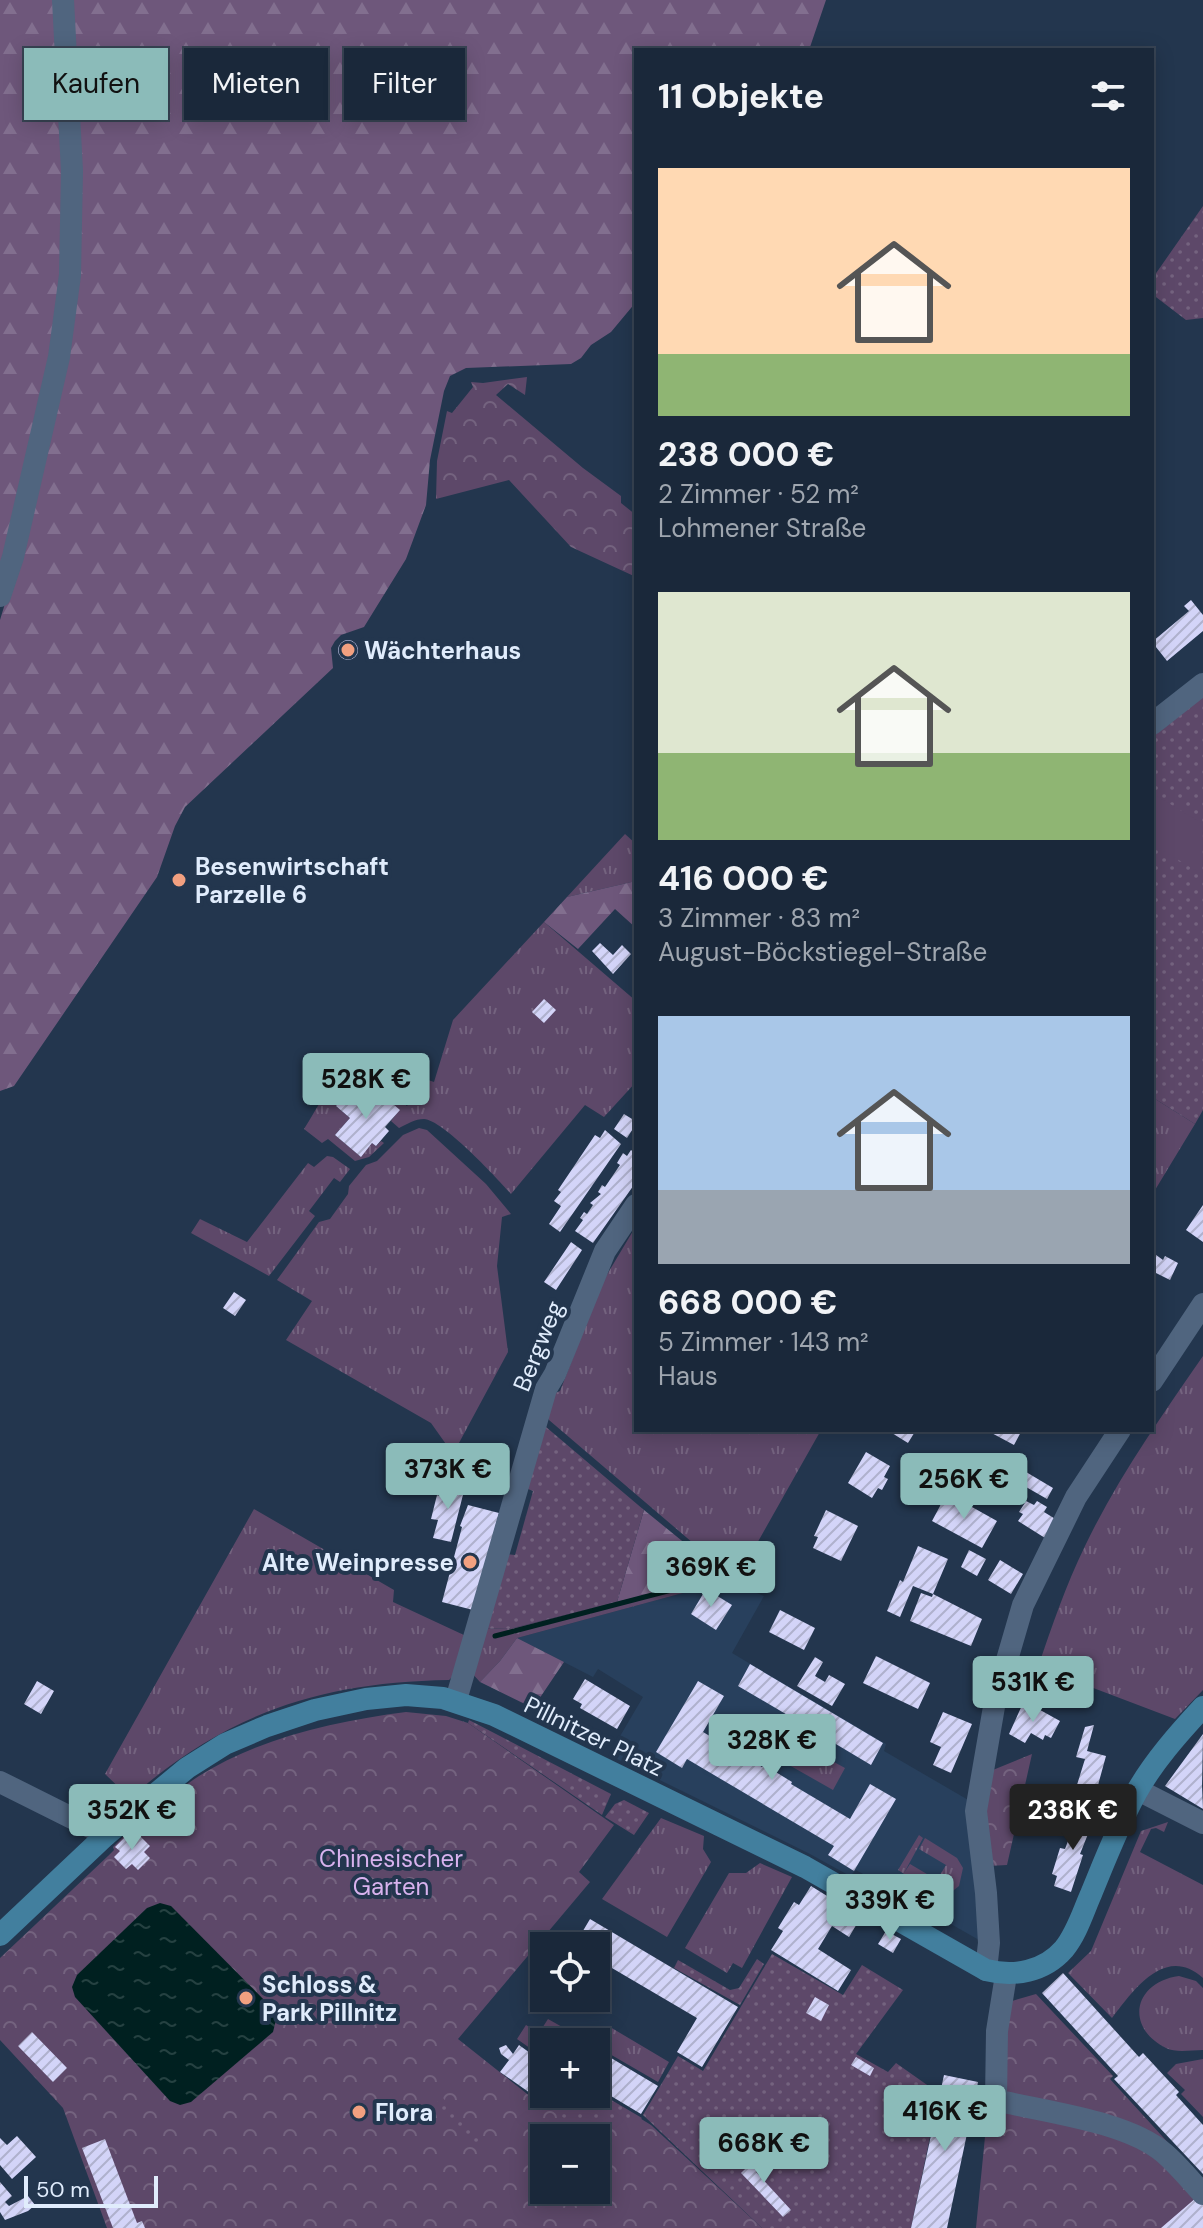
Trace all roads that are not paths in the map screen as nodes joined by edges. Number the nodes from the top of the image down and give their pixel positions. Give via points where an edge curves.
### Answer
1 (63, 0) edge
2 (0, 596) edge
3 (1203, 684) edge
4 (1154, 722) edge
5 (634, 1208) edge
6 (1203, 1304) edge
7 (1154, 1378) edge
8 (1119, 1432) edge
9 (456, 1700) junction
10 (1203, 1707) edge
11 (0, 1782) edge
12 (1138, 1790) junction
13 (1203, 1823) edge
14 (106, 1835) junction
15 (0, 1935) edge
16 (996, 1972) junction
17 (1203, 2194) edge

1 - 2 street via 72,171 70,275 59,357
3 - 4 street
5 - 9 street, Bergweg via 605,1251 546,1389
6 - 7 street
8 - 16 street via 1076,1497 1023,1605 995,1701 976,1811
9 - 14 main road, Pillnitzer Platz via 406,1695 366,1699 267,1726 187,1768
9 - 16 main road, Pillnitzer Platz via 805,1867
10 - 12 main road
11 - 14 street
12 - 13 street
12 - 16 main road via 1064,1949 1025,1972
14 - 15 main road, Pillnitzer Platz
16 - 17 street via 996,2100 1145,2140

